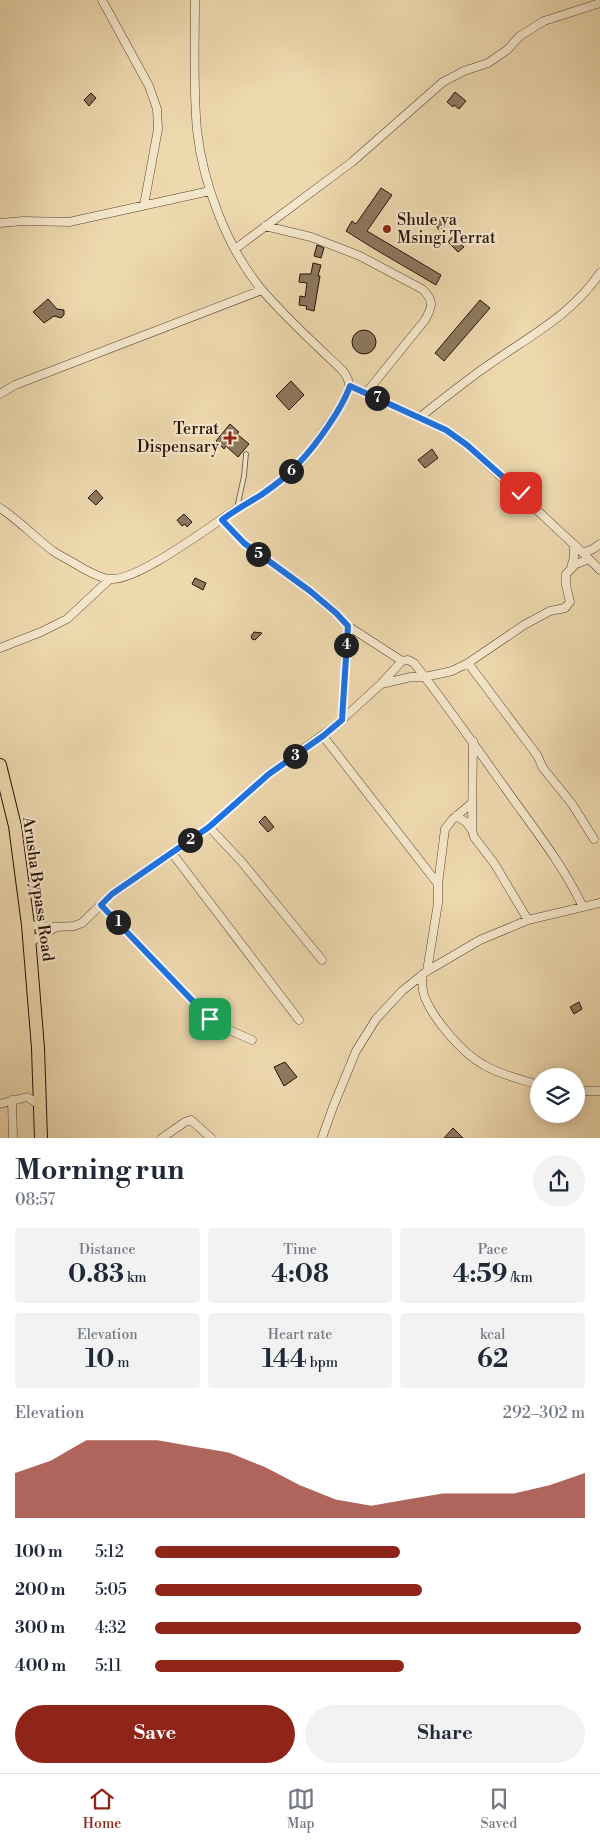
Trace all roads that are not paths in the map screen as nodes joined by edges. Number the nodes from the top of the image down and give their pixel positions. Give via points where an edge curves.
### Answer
1 (102, 0) edge
2 (195, 0) edge
3 (600, 3) edge
4 (210, 191) junction
5 (144, 205) junction
6 (0, 223) edge
7 (266, 226) junction
8 (235, 248) junction
9 (600, 273) edge
10 (262, 290) junction
11 (350, 386) junction
12 (366, 393) junction
13 (0, 394) edge
14 (420, 417) junction
15 (246, 454) dead end
16 (0, 508) edge
17 (237, 508) junction
18 (222, 520) junction
19 (574, 544) junction
20 (600, 544) edge
21 (583, 552) junction
22 (589, 559) junction
23 (571, 568) junction
24 (600, 570) edge
25 (110, 580) junction
26 (348, 626) junction
27 (0, 648) edge
28 (402, 661) junction
29 (468, 663) junction
30 (425, 677) junction
31 (381, 684) junction
32 (342, 720) junction
33 (323, 736) junction
34 (473, 741) junction
35 (0, 765) edge
36 (472, 803) junction
37 (456, 816) junction
38 (209, 827) junction
39 (472, 830) junction
40 (594, 839) dead end
41 (172, 854) junction
42 (438, 884) junction
43 (600, 903) edge
44 (101, 905) junction
45 (583, 907) junction
46 (528, 920) junction
47 (28, 925) junction
48 (56, 927) junction
49 (30, 942) junction
50 (322, 960) dead end
51 (424, 973) junction
52 (299, 1020) dead end
53 (252, 1040) dead end
54 (530, 1082) edge
55 (40, 1088) junction
56 (585, 1091) edge
57 (600, 1091) edge
58 (27, 1097) junction
59 (12, 1100) junction
60 (0, 1104) edge
61 (40, 1105) junction
62 (13, 1138) edge
63 (41, 1138) edge
64 (162, 1138) edge
65 (211, 1138) edge
66 (322, 1138) edge

1 - 5 street via 149,86 157,108 158,128
2 - 4 street via 197,130
3 - 7 street via 544,22 520,36 488,63 443,82 352,162
4 - 5 street
4 - 8 street
5 - 6 street via 69,222
7 - 8 street
7 - 12 street via 360,256 430,296 430,311 425,320
8 - 10 street
9 - 14 street via 580,299 552,323 487,366
10 - 11 street via 344,371
10 - 13 street via 15,385
11 - 12 street
11 - 17 street via 330,422 299,463 261,495
12 - 14 street
14 - 19 street via 467,445
15 - 17 lane
16 - 25 street via 53,551
17 - 18 street
18 - 25 street via 137,573
18 - 26 street via 244,543 310,591
19 - 21 street
19 - 23 street
20 - 21 street
21 - 22 street
22 - 23 street
22 - 24 street
23 - 29 street via 566,578 570,602 567,607 544,613
25 - 27 street via 66,619
26 - 28 street
26 - 32 street
28 - 30 street via 411,661
28 - 31 street
29 - 30 street via 452,672
29 - 40 street via 537,755
30 - 31 street
30 - 34 street
31 - 32 street
32 - 33 street
33 - 38 street via 269,774
33 - 42 street
34 - 36 street
34 - 45 street via 548,847
35 - 47 main road, Arusha Bypass Road via 15,826
36 - 37 street
36 - 39 street
37 - 39 street
37 - 42 street via 445,829
38 - 41 street
38 - 50 street
39 - 46 street
41 - 44 street via 112,894
41 - 52 street
42 - 51 street via 438,903
43 - 45 street
44 - 48 street via 82,923
44 - 53 street via 210,1019
45 - 46 street
46 - 51 street via 480,940
47 - 48 street
47 - 49 main road, Arusha Bypass Road
48 - 49 street
49 - 55 main road, Arusha Bypass Road
51 - 54 street via 422,986 425,998 448,1033 485,1066
51 - 66 street via 376,1019 356,1051
55 - 58 street
55 - 61 main road, Arusha Bypass Road
56 - 57 street
58 - 59 street
58 - 61 street
59 - 60 street
59 - 62 street
61 - 63 main road, Arusha Bypass Road
64 - 65 street via 191,1120

